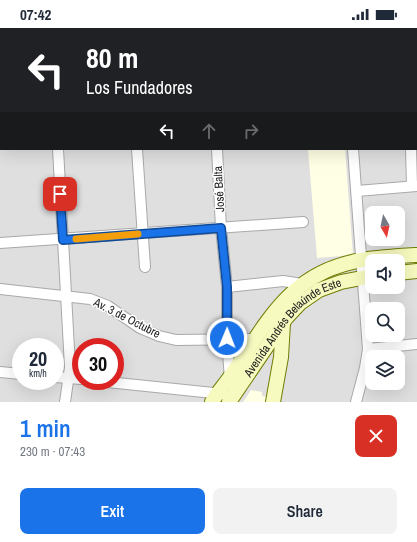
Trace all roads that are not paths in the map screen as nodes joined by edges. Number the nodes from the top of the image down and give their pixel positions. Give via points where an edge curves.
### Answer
1 (58, 150) edge
2 (137, 150) edge
3 (217, 150) edge
4 (352, 150) edge
5 (411, 150) edge
6 (414, 186) edge
7 (357, 191) junction
8 (304, 222) dead end
9 (221, 228) junction
10 (142, 234) junction
11 (63, 240) junction
12 (0, 243) edge
13 (417, 255) edge
14 (361, 260) junction
15 (145, 267) dead end
16 (365, 271) edge
17 (417, 271) edge
18 (405, 272) edge
19 (365, 277) edge
20 (302, 284) junction
21 (227, 287) junction
22 (0, 289) edge
23 (367, 294) edge
24 (66, 296) junction
25 (276, 309) junction
26 (283, 324) junction
27 (227, 338) junction
28 (254, 339) junction
29 (417, 344) edge
30 (368, 349) junction
31 (0, 372) edge
32 (12, 373) edge
33 (64, 378) edge
34 (67, 378) junction
35 (72, 378) edge
36 (229, 378) junction
37 (124, 385) edge
38 (215, 397) edge
39 (231, 399) edge
40 (65, 402) edge
41 (274, 402) edge
42 (356, 402) edge

1 - 11 street
2 - 10 street
3 - 9 street, José Balta
4 - 7 street
5 - 6 street
6 - 7 street
7 - 14 street
8 - 9 street
9 - 10 street
9 - 21 street, José Balta
10 - 11 street
10 - 15 street
11 - 12 street
11 - 24 street
13 - 14 street, Avenida Andrés Belaúnde Este
14 - 16 street
14 - 20 street, Avenida Andrés Belaúnde Este via 339,266
17 - 18 street
19 - 26 street, Avenida Andrés Belaúnde Este via 319,290 300,303
20 - 21 street via 283,281
20 - 25 street, Avenida Andrés Belaúnde Este
21 - 27 street, José Balta
22 - 24 street, Av. 3 de Octubre
23 - 30 street
24 - 27 street, Av. 3 de Octubre via 90,299 108,306 140,328 159,336 176,340
24 - 34 street via 70,367
25 - 26 street
25 - 28 street, Avenida Andrés Belaúnde Este
26 - 39 street, Avenida Andrés Belaúnde Este
26 - 41 street
27 - 28 street, Av. 3 de Octubre
27 - 36 street, José Balta
28 - 36 street, Avenida Andrés Belaúnde Este
29 - 30 street
30 - 42 street
31 - 32 street
33 - 34 street
34 - 35 street
34 - 40 street
36 - 38 street, Avenida Andrés Belaúnde Este
36 - 39 street, José Balta
37 - 38 street
38 - 39 street

